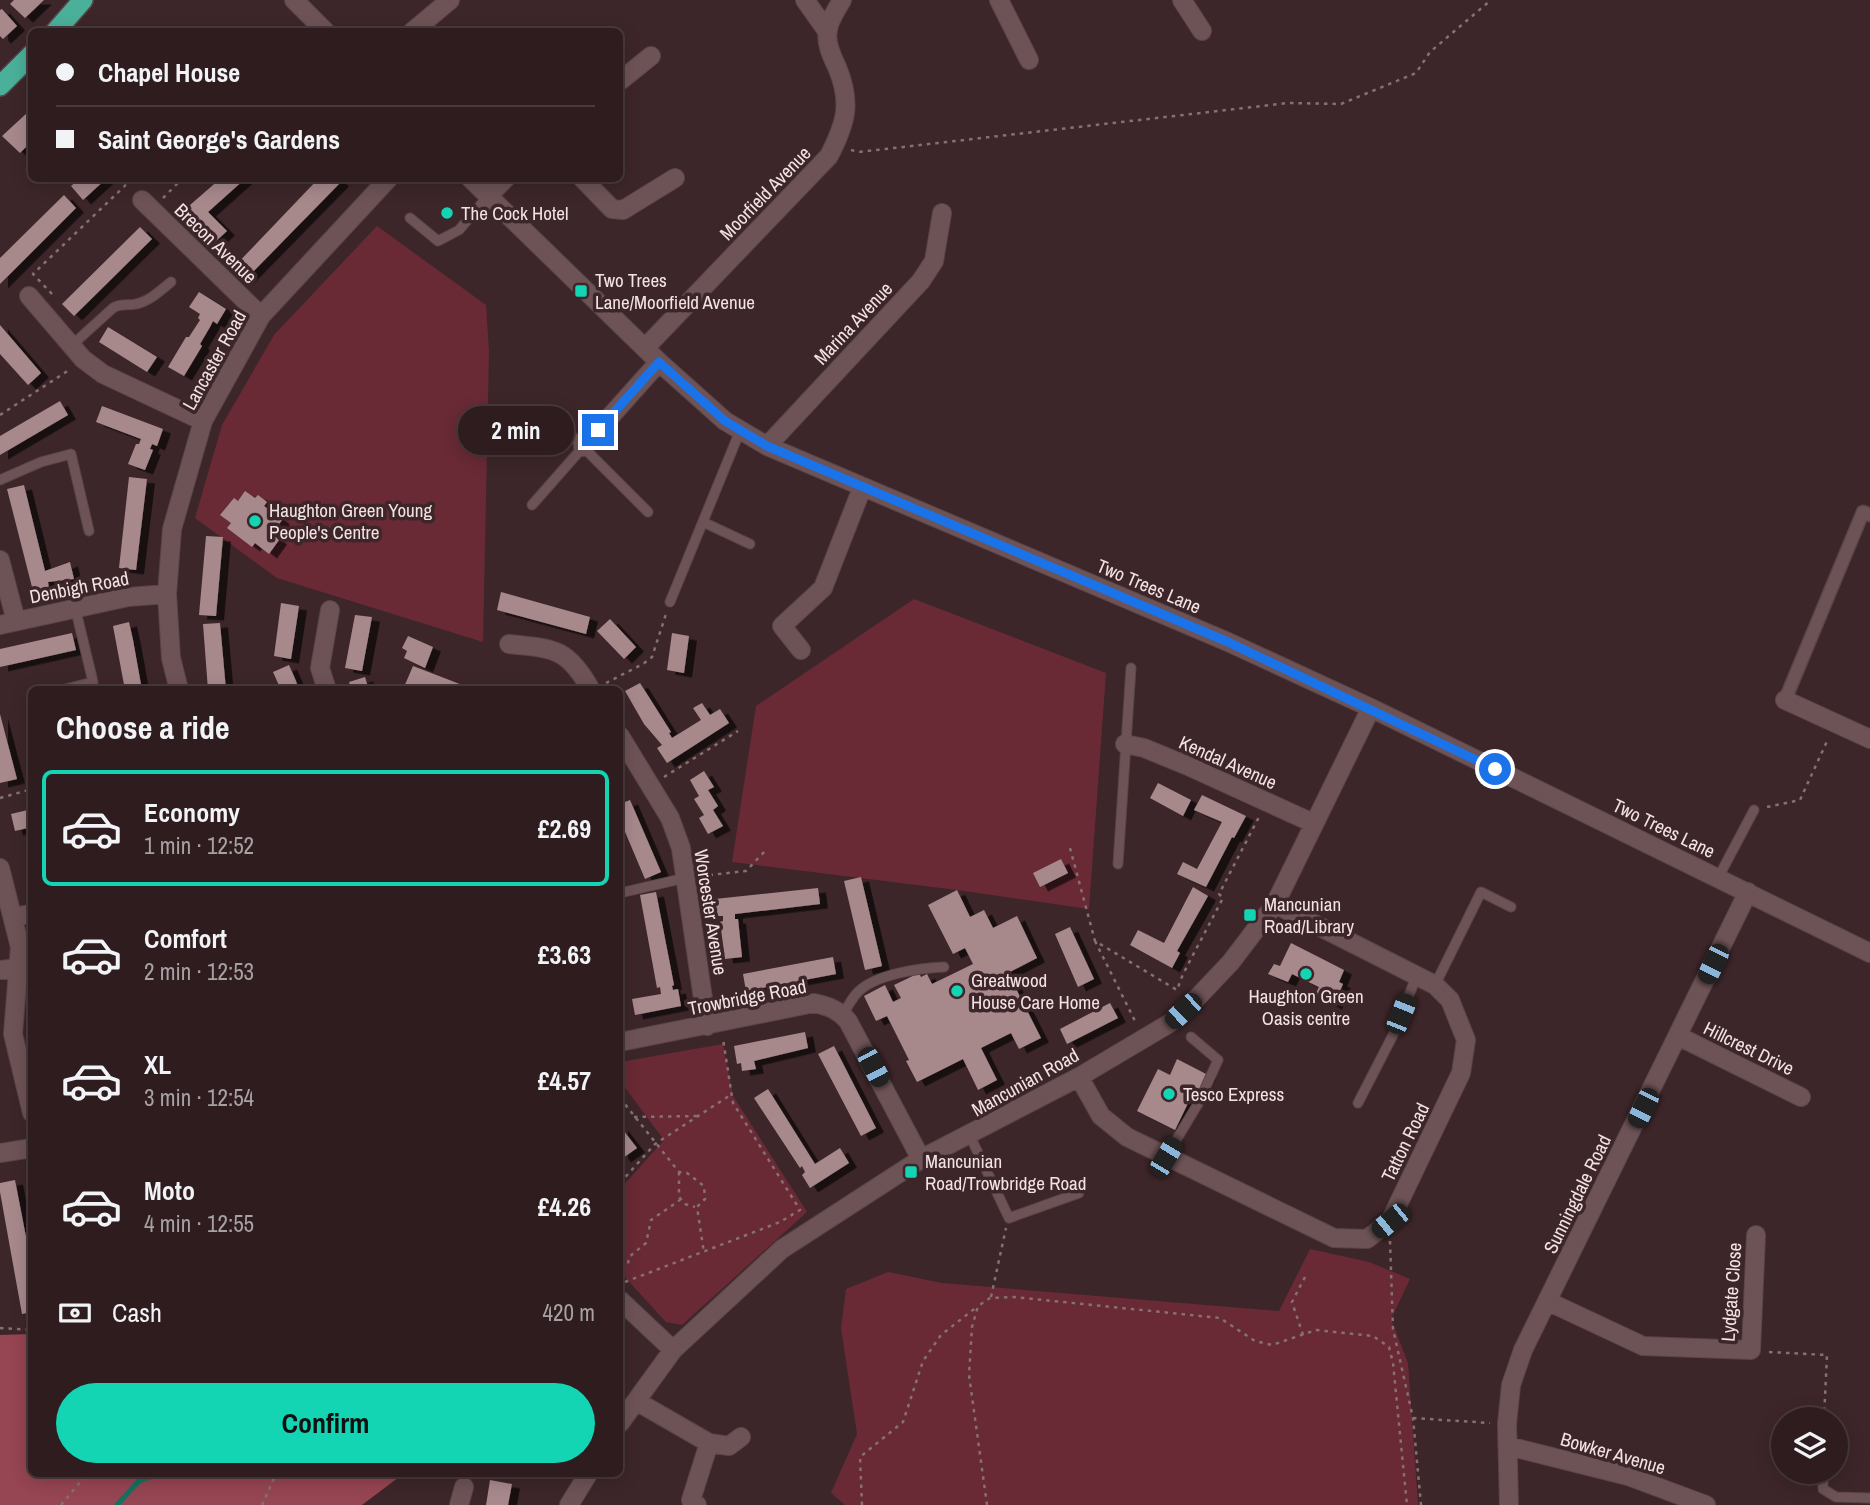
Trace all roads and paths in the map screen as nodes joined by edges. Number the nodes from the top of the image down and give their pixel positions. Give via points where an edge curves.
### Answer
1 (83, 0) edge
2 (294, 0) edge
3 (450, 0) edge
4 (805, 0) edge
5 (842, 0) edge
6 (999, 0) edge
7 (1182, 0) edge
8 (1491, 0) edge
9 (58, 28) edge
10 (322, 28) edge
11 (417, 28) edge
12 (827, 31) junction
13 (1202, 31) dead end
14 (651, 56) dead end
15 (28, 58) edge
16 (1029, 60) dead end
17 (623, 79) edge
18 (0, 86) edge
19 (835, 145) junction
20 (675, 178) dead end
21 (129, 182) edge
22 (179, 182) edge
23 (385, 182) edge
24 (474, 182) edge
25 (502, 182) edge
26 (586, 182) edge
27 (489, 195) junction
28 (162, 200) dead end
29 (142, 201) dead end
30 (942, 212) dead end
31 (410, 218) dead end
32 (33, 274) dead end
33 (172, 282) dead end
34 (29, 296) dead end
35 (261, 316) junction
36 (645, 348) junction
37 (77, 353) junction
38 (659, 362) junction
39 (546, 410) dead end
40 (0, 415) edge
41 (203, 421) junction
42 (740, 431) junction
43 (767, 446) junction
44 (583, 447) junction
45 (0, 480) edge
46 (862, 488) junction
47 (532, 505) dead end
48 (648, 512) dead end
49 (1870, 515) edge
50 (703, 522) junction
51 (89, 530) dead end
52 (750, 544) dead end
53 (0, 560) edge
54 (167, 594) junction
55 (670, 601) joint
56 (75, 607) junction
57 (330, 610) dead end
58 (8, 623) edge
59 (509, 645) dead end
60 (801, 650) dead end
61 (1131, 668) dead end
62 (78, 686) edge
63 (178, 686) edge
64 (326, 686) edge
65 (594, 686) edge
66 (600, 686) edge
67 (1785, 700) joint
68 (1371, 708) junction
69 (1835, 723) junction
70 (738, 732) dead end
71 (1870, 739) edge
72 (623, 741) edge
73 (1125, 744) junction
74 (658, 781) dead end
75 (28, 790) edge
76 (0, 798) edge
77 (1263, 810) dead end
78 (1754, 810) joint
79 (1313, 823) junction
80 (1070, 848) dead end
81 (766, 850) dead end
82 (1118, 864) dead end
83 (0, 868) edge
84 (690, 877) junction
85 (1718, 878) junction
86 (623, 892) edge
87 (1748, 892) junction
88 (1275, 904) junction
89 (1511, 907) dead end
90 (28, 915) edge
91 (13, 917) junction
92 (1095, 941) junction
93 (1870, 953) edge
94 (944, 967) dead end
95 (19, 968) junction
96 (0, 970) edge
97 (1417, 975) junction
98 (1435, 985) junction
99 (843, 1014) junction
100 (1136, 1023) dead end
101 (714, 1029) junction
102 (1678, 1036) junction
103 (1191, 1037) dead end
104 (623, 1042) edge
105 (1079, 1077) junction
106 (732, 1094) junction
107 (28, 1096) edge
108 (1801, 1097) dead end
109 (623, 1102) edge
110 (1358, 1103) dead end
111 (698, 1116) junction
112 (634, 1117) junction
113 (970, 1136) junction
114 (654, 1144) junction
115 (28, 1148) edge
116 (0, 1153) edge
117 (1166, 1157) junction
118 (921, 1159) junction
119 (679, 1172) junction
120 (623, 1179) edge
121 (1079, 1194) dead end
122 (680, 1200) junction
123 (696, 1207) junction
124 (1009, 1218) junction
125 (1390, 1221) junction
126 (1756, 1235) dead end
127 (704, 1253) junction
128 (623, 1264) edge
129 (1306, 1275) dead end
130 (625, 1282) dead end
131 (990, 1298) junction
132 (1547, 1301) junction
133 (623, 1303) edge
134 (978, 1307) junction
135 (0, 1328) edge
136 (28, 1330) edge
137 (1303, 1335) junction
138 (673, 1350) junction
139 (1751, 1350) junction
140 (636, 1401) junction
141 (1825, 1407) edge
142 (623, 1419) edge
143 (1413, 1419) junction
144 (1507, 1424) junction
145 (741, 1437) dead end
146 (709, 1443) junction
147 (1508, 1446) junction
148 (84, 1477) edge
149 (275, 1477) edge
150 (585, 1477) edge
151 (1823, 1484) edge
152 (1870, 1498) edge
153 (1700, 1504) edge
154 (61, 1505) edge
155 (262, 1505) edge
156 (569, 1505) edge
157 (698, 1505) edge
158 (862, 1505) edge
159 (987, 1505) edge
160 (1407, 1505) edge
161 (1420, 1505) edge
162 (1510, 1505) edge

1 - 9 highway
2 - 10 street
3 - 11 street
4 - 12 street
5 - 12 street
6 - 16 street
7 - 13 street
8 - 19 path via 1430,52 1416,73 1341,104 1288,103 859,152
12 - 19 street, Moorfield Avenue via 846,104 844,129
14 - 17 street
15 - 18 highway
19 - 36 street, Moorfield Avenue
20 - 26 street via 623,210 612,209
21 - 32 path
22 - 28 path
23 - 35 street, Lancaster Road
24 - 27 street, Two Trees Lane
25 - 27 street
27 - 31 lane via 458,230 438,241
27 - 36 street, Two Trees Lane
29 - 35 street, Brecon Avenue
30 - 43 street, Marina Avenue via 934,261 921,281
33 - 37 lane via 145,301 113,307
34 - 37 street
35 - 41 street, Lancaster Road
36 - 38 street, Two Trees Lane
37 - 40 path
37 - 41 street via 103,374
38 - 42 street, Two Trees Lane
38 - 44 street
39 - 44 lane
41 - 54 street, Lancaster Road via 172,529
42 - 43 street, Two Trees Lane
42 - 50 lane
43 - 46 street, Two Trees Lane
44 - 47 lane
44 - 48 lane
45 - 51 lane via 71,454
46 - 60 street via 823,588 782,626
46 - 68 street, Two Trees Lane via 1228,642
49 - 67 street via 1863,512
50 - 52 lane
50 - 55 lane
53 - 58 street
54 - 56 street, Denbigh Road
54 - 63 street, Lancaster Road via 171,658
55 - 66 path via 652,657
56 - 58 street, Denbigh Road
56 - 62 lane via 93,682
57 - 64 street via 320,668
59 - 65 street via 553,649 578,666
61 - 73 lane
67 - 69 street
68 - 79 street, Mancunian Road
68 - 85 street, Two Trees Lane
69 - 71 street
69 - 78 path via 1800,800
70 - 74 path
72 - 84 street, Worcester Avenue via 670,818
73 - 79 street, Kendal Avenue via 1188,766
73 - 82 lane
75 - 76 path
77 - 92 path via 1177,990
78 - 85 lane
79 - 88 street, Mancunian Road
80 - 92 path
81 - 84 path via 746,870
83 - 91 street
84 - 86 lane
84 - 101 street, Worcester Avenue
85 - 87 street, Two Trees Lane
87 - 93 street, Two Trees Lane
87 - 102 street, Sunningdale Road
88 - 97 street, Tatton Road
88 - 105 street, Mancunian Road via 1231,962 1170,1023
89 - 98 lane via 1481,892
90 - 91 street
91 - 95 street
92 - 100 path
94 - 99 lane via 905,971 880,980 859,990
95 - 96 street
95 - 107 street via 13,1034
97 - 98 street, Tatton Road
97 - 110 lane
98 - 125 street, Tatton Road via 1450,1000 1466,1040 1461,1073
99 - 101 street, Trowbridge Road via 814,1003
99 - 118 street
101 - 104 street, Trowbridge Road
101 - 106 path
102 - 108 street, Hillcrest Drive
102 - 132 street, Sunningdale Road
103 - 117 lane via 1218,1059
105 - 113 street, Mancunian Road
105 - 117 street via 1101,1116 1126,1137
106 - 111 path
106 - 127 path via 733,1103 800,1210 780,1223
109 - 112 path
111 - 112 path
111 - 114 path
112 - 114 path
113 - 118 street, Mancunian Road
113 - 124 lane
114 - 119 path
114 - 120 path
115 - 116 street
117 - 125 street via 1334,1238 1367,1239
118 - 138 street, Mancunian Road via 782,1249
119 - 122 path
119 - 123 path via 704,1186 705,1199
121 - 124 lane
122 - 123 path
122 - 128 path via 651,1220 646,1243
123 - 127 path
124 - 131 path
125 - 143 path via 1393,1329
126 - 139 street, Lydgate Close
127 - 130 path
129 - 137 path via 1292,1302
131 - 134 path
131 - 137 path via 1220,1318 1255,1341 1272,1345
132 - 139 street, Lydgate Close via 1643,1346
132 - 144 street, Sunningdale Road via 1511,1385
133 - 138 street
134 - 158 path via 941,1335 923,1361 903,1422 860,1457
134 - 159 path via 969,1375
135 - 136 path
137 - 160 path via 1316,1329 1349,1332 1373,1336 1389,1348
138 - 140 street, Mancunian Road
139 - 141 path via 1827,1355
140 - 142 street, Mancunian Road
140 - 146 street
143 - 144 path
143 - 161 path
144 - 147 street, Sunningdale Road
145 - 146 street via 729,1446
146 - 157 street via 691,1500
147 - 153 street, Bowker Avenue via 1628,1476
147 - 162 street, Sunningdale Road
148 - 154 path
149 - 155 path
150 - 156 street
151 - 152 lane via 1823,1489 1836,1497

